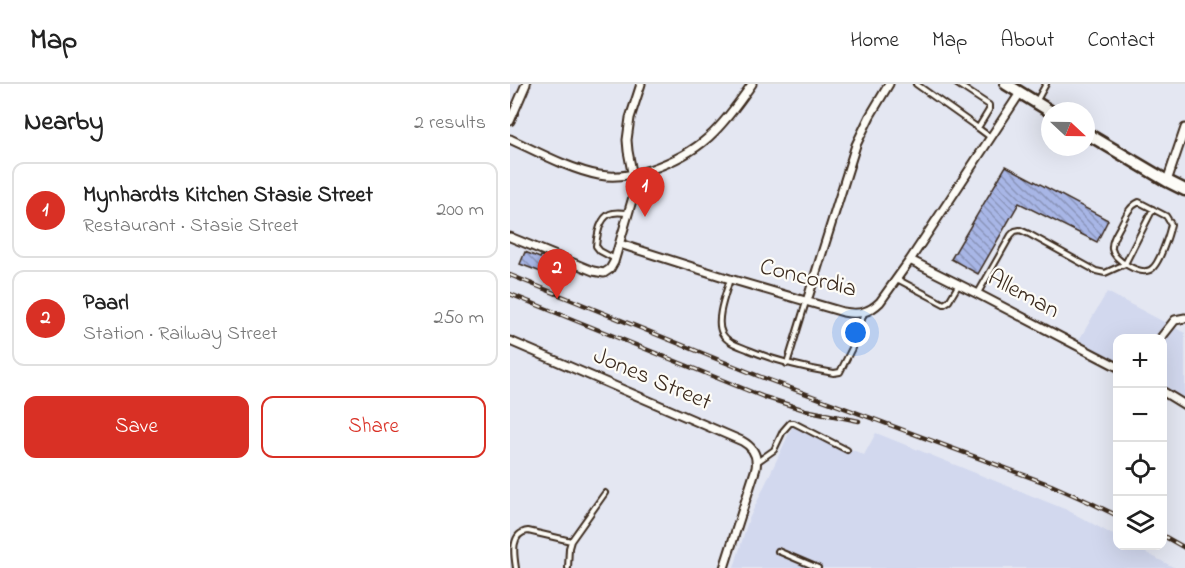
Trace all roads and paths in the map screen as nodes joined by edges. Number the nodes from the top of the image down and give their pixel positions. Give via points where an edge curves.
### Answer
1 (526, 84) edge
2 (642, 84) edge
3 (752, 84) edge
4 (889, 84) edge
5 (916, 84) edge
6 (957, 84) edge
7 (1006, 84) edge
8 (1046, 84) edge
9 (1020, 93) junction
10 (1036, 103) junction
11 (1041, 106) edge
12 (510, 121) edge
13 (978, 128) junction
14 (1185, 128) edge
15 (990, 138) junction
16 (1095, 138) edge
17 (510, 139) edge
18 (633, 174) junction
19 (1167, 181) junction
20 (1185, 190) edge
21 (1153, 209) junction
22 (629, 213) junction
23 (510, 237) edge
24 (620, 244) junction
25 (615, 258) junction
26 (910, 260) junction
27 (1125, 264) junction
28 (730, 279) junction
29 (897, 279) junction
30 (959, 284) junction
31 (978, 294) junction
32 (807, 301) junction
33 (864, 313) junction
34 (1185, 318) edge
35 (1164, 334) edge
36 (510, 341) edge
37 (787, 364) junction
38 (1113, 364) edge
39 (1167, 394) edge
40 (1185, 405) edge
41 (847, 450) dead end
42 (757, 463) junction
43 (605, 493) dead end
44 (571, 541) junction
45 (778, 551) dead end
46 (516, 568) edge
47 (568, 568) edge
48 (724, 568) edge
49 (818, 568) edge

1 - 12 street
2 - 18 street via 627,140
3 - 18 street via 721,125 698,147 667,164
4 - 32 street via 856,145
5 - 13 lane
6 - 13 lane via 989,105
7 - 9 main road
8 - 10 lane
9 - 10 main road
9 - 15 street, Concordia
10 - 11 main road
13 - 15 lane
14 - 19 street
15 - 26 street, Concordia
16 - 19 main road
17 - 18 street via 589,173 614,177
18 - 22 street via 635,188
19 - 20 main road
21 - 27 lane
21 - 27 lane via 1136,203 1123,221 1112,247
21 - 27 lane via 1171,224 1158,260 1147,271
22 - 24 street
22 - 25 lane via 611,213 601,226 596,246
23 - 25 street via 598,272 607,272
24 - 25 street
24 - 28 street, Concordia
26 - 29 street, Concordia
26 - 30 street, Alleman
27 - 31 lane via 1100,273 1029,234 1015,231
28 - 32 street, Concordia
28 - 37 lane via 720,320 722,334 732,343
29 - 30 lane via 944,304
29 - 33 street, Concordia via 880,302
30 - 31 street, Alleman
31 - 38 street, Alleman
32 - 33 street, Concordia via 843,312
32 - 37 lane
33 - 37 lane via 840,372
34 - 35 street via 1175,320
36 - 42 street, Jones Street via 742,441 751,447
39 - 40 street
41 - 42 lane via 790,423 774,450
42 - 48 street
43 - 44 lane
44 - 46 lane via 522,531 514,546
44 - 47 lane
45 - 49 lane

